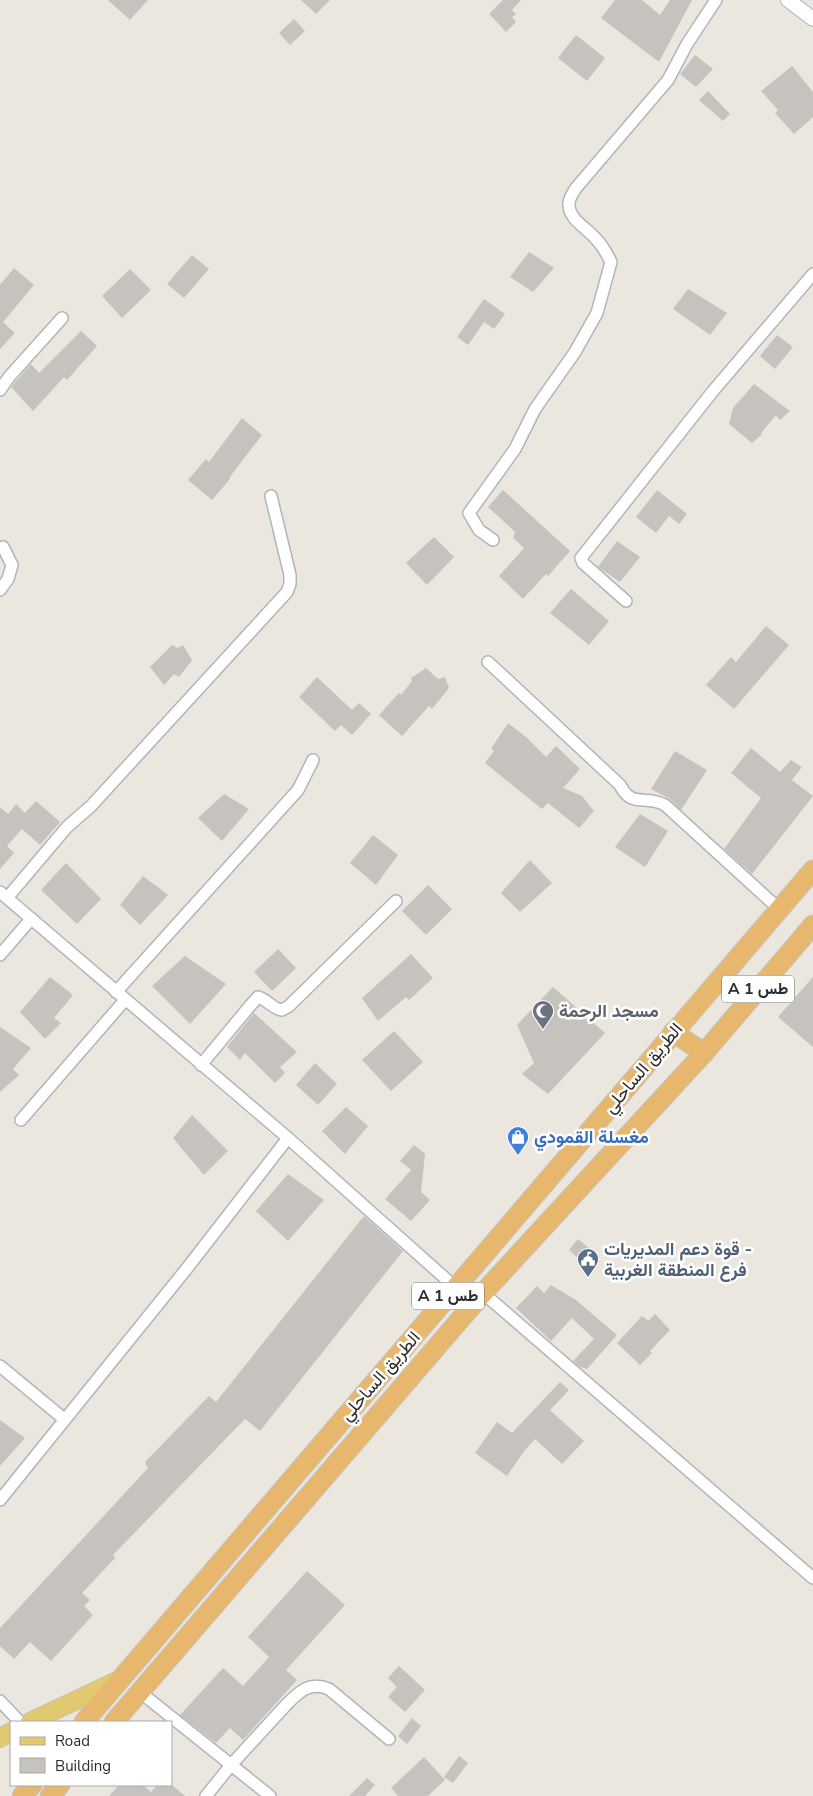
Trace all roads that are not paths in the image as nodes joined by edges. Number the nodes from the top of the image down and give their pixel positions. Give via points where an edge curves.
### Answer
1 (716, 0) edge
2 (788, 0) edge
3 (813, 19) edge
4 (813, 274) edge
5 (62, 318) dead end
6 (0, 390) edge
7 (271, 496) dead end
8 (494, 540) dead end
9 (3, 548) dead end
10 (0, 590) edge
11 (626, 601) dead end
12 (488, 662) dead end
13 (313, 760) dead end
14 (813, 870) edge
15 (4, 895) edge
16 (396, 901) dead end
17 (779, 909) junction
18 (31, 919) junction
19 (813, 926) edge
20 (0, 955) edge
21 (120, 996) junction
22 (673, 1032) junction
23 (704, 1053) junction
24 (201, 1064) junction
25 (21, 1120) dead end
26 (288, 1138) junction
27 (456, 1288) junction
28 (483, 1293) junction
29 (0, 1366) edge
30 (64, 1419) junction
31 (0, 1500) edge
32 (813, 1578) edge
33 (119, 1680) junction
34 (140, 1692) junction
35 (0, 1701) edge
36 (19, 1721) edge
37 (32, 1721) edge
38 (85, 1721) edge
39 (115, 1721) edge
40 (389, 1739) dead end
41 (231, 1765) junction
42 (31, 1786) edge
43 (59, 1786) edge
44 (22, 1796) edge
45 (50, 1796) edge
46 (206, 1796) edge
47 (270, 1796) edge

1 - 8 street via 668,80 570,199 573,216 597,239 611,262 597,313 575,352 535,409 515,448 469,513 479,530
2 - 3 street
4 - 11 street via 713,391 581,558
5 - 6 street
7 - 15 street via 290,575 287,592 91,806
9 - 10 street via 12,565
12 - 17 street via 620,785 626,796 656,800 665,805
13 - 21 street via 298,790
14 - 17 highway, الطريق الساحلي / A 1 طس
15 - 18 street
16 - 24 street via 289,1006 276,1009 258,997
17 - 22 highway, الطريق الساحلي / A 1 طس
18 - 20 street
18 - 21 street
19 - 23 highway, الطريق الساحلي / A 1 طس
21 - 24 street
21 - 25 street
22 - 23 highway
22 - 27 highway, الطريق الساحلي / A 1 طس
23 - 28 highway, الطريق الساحلي / A 1 طس
24 - 26 street
26 - 27 street
26 - 30 street
27 - 33 highway, الطريق الساحلي / A 1 طس
28 - 32 street
28 - 34 highway, الطريق الساحلي / A 1 طس
29 - 30 street
30 - 31 street
33 - 37 main road
33 - 38 highway, الطريق الساحلي / A 1 طس
34 - 39 highway, الطريق الساحلي / A 1 طس
34 - 41 street
35 - 36 street
40 - 41 street via 329,1689 319,1685 308,1687 296,1696
41 - 46 street
41 - 47 street
42 - 44 highway
43 - 45 highway

